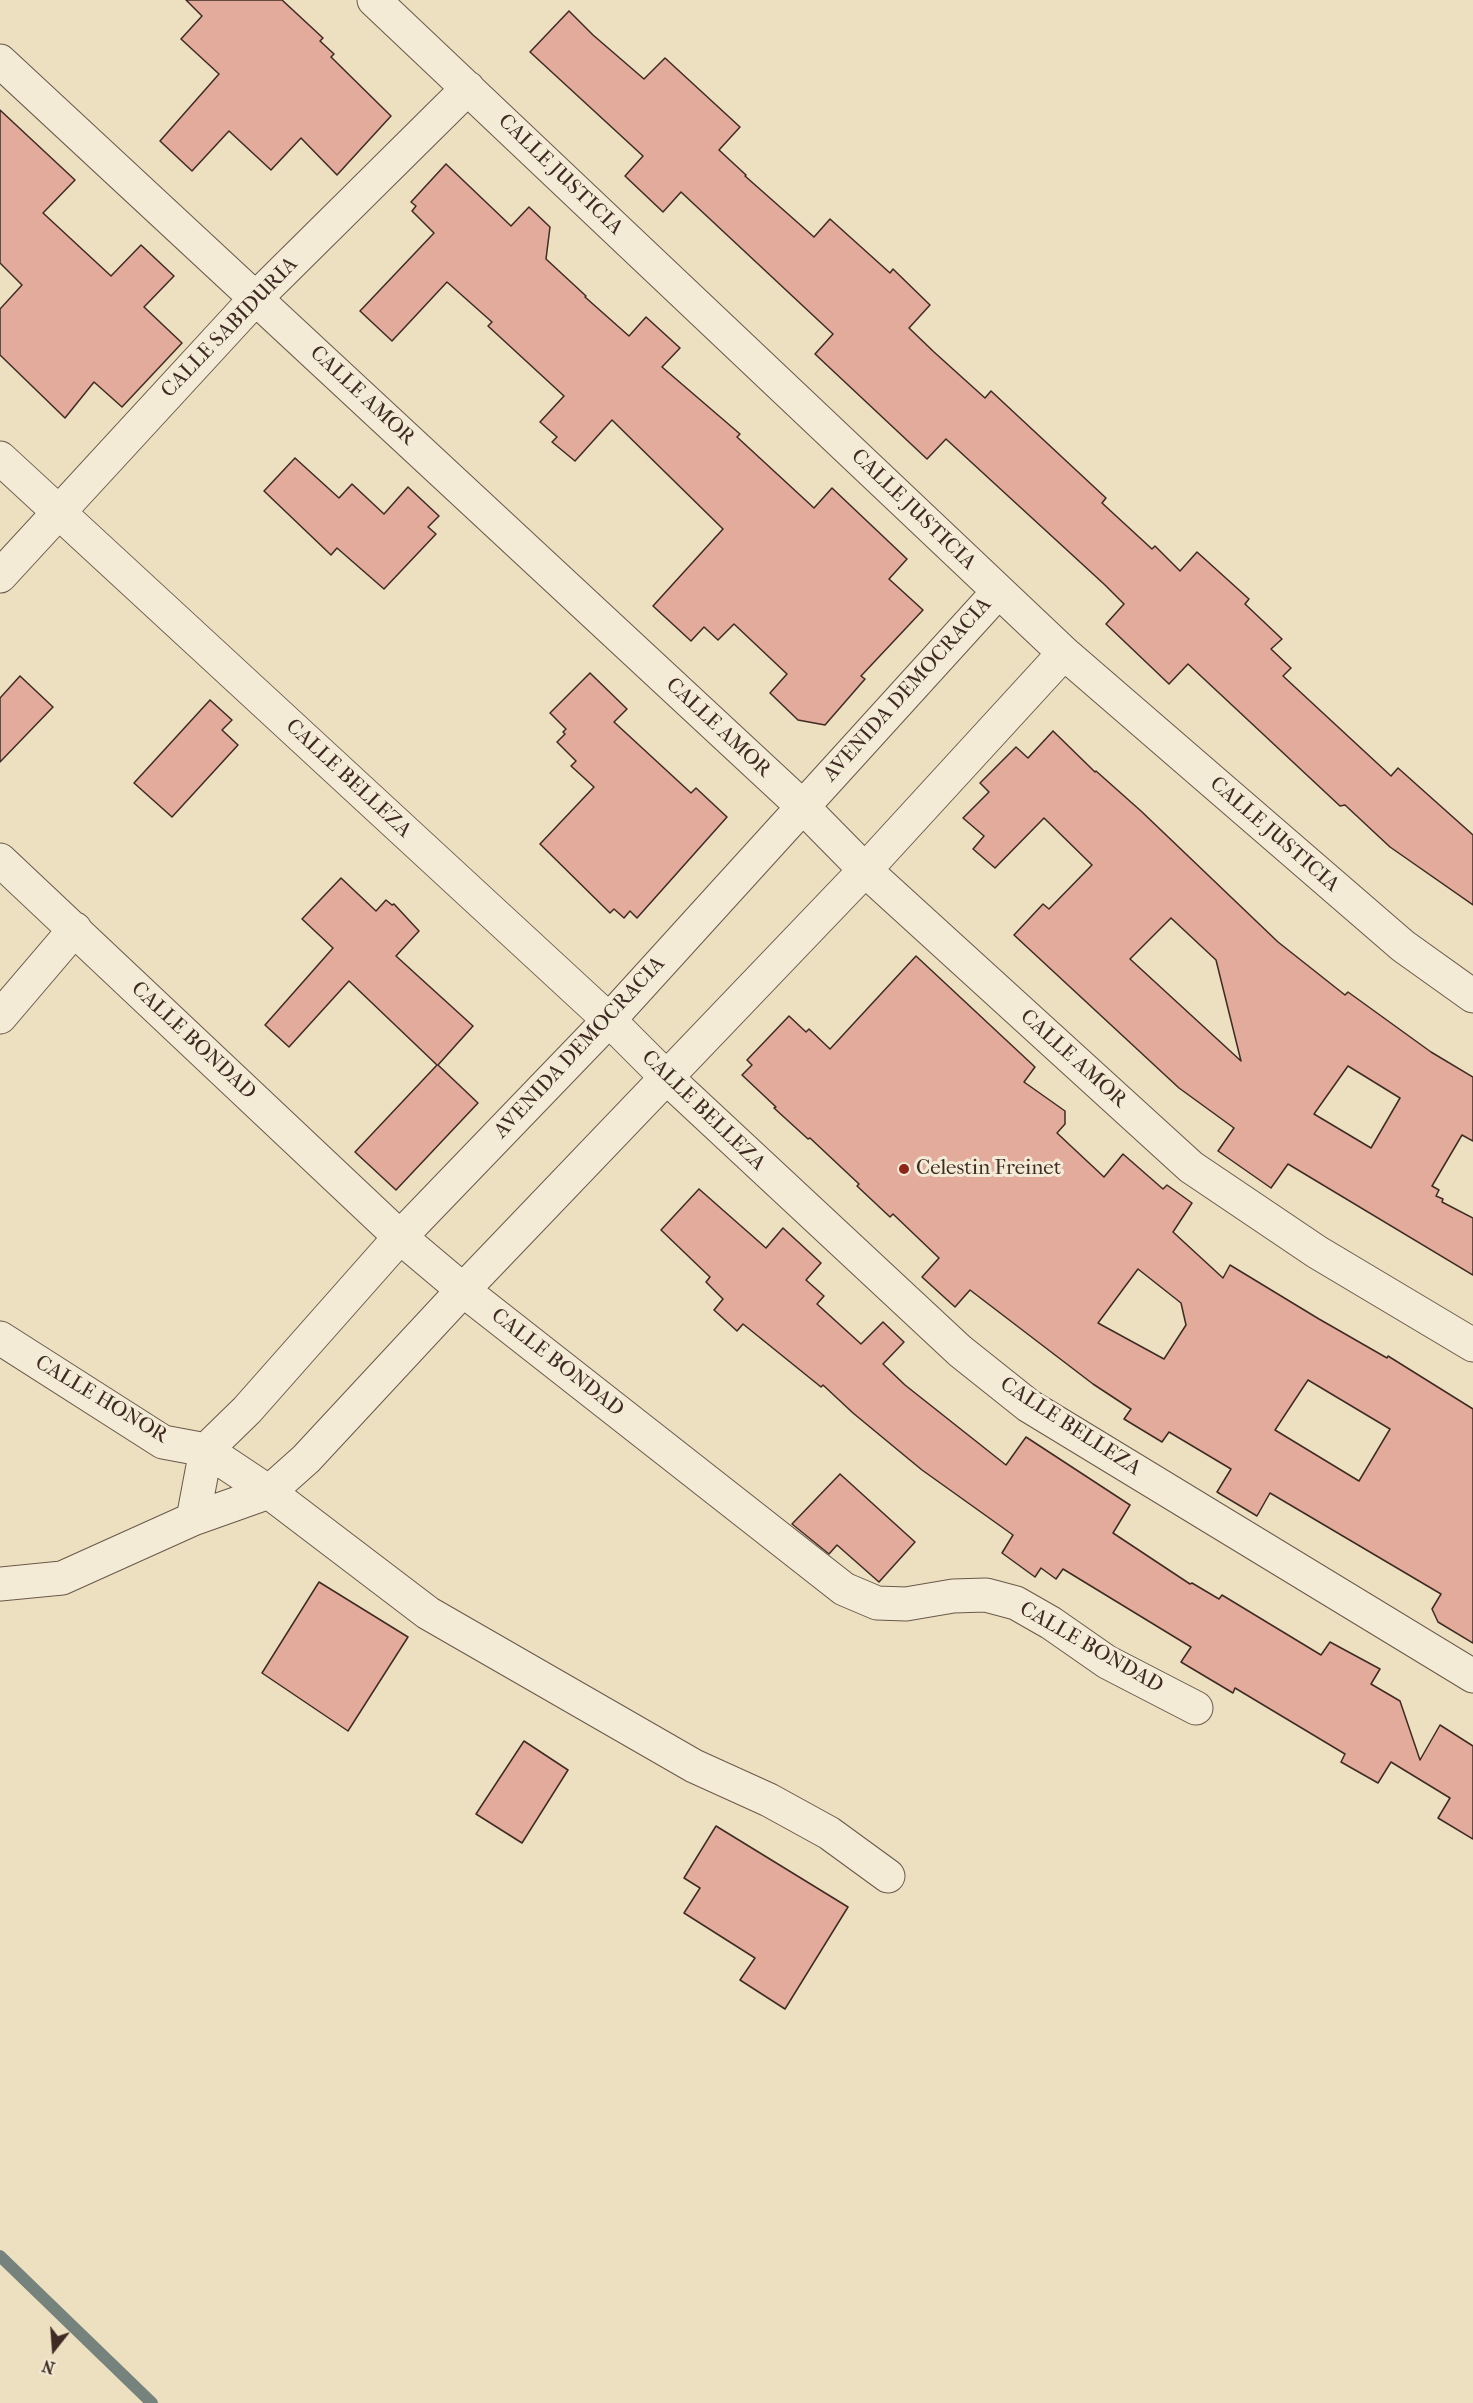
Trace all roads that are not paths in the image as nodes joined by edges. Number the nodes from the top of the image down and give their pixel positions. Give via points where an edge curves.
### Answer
1 (374, 0) edge
2 (0, 61) edge
3 (468, 88) junction
4 (256, 298) junction
5 (0, 458) edge
6 (58, 511) junction
7 (0, 576) edge
8 (998, 592) junction
9 (1064, 652) junction
10 (802, 806) junction
11 (0, 860) edge
12 (865, 870) junction
13 (75, 928) junction
14 (1473, 996) edge
15 (0, 1017) edge
16 (609, 1020) junction
17 (667, 1078) junction
18 (400, 1237) junction
19 (463, 1290) junction
20 (0, 1338) edge
21 (1473, 1346) edge
22 (206, 1450) junction
23 (269, 1492) junction
24 (193, 1519) junction
25 (0, 1584) edge
26 (1473, 1676) edge
27 (1196, 1708) dead end
28 (888, 1876) dead end

1 - 3 street, CALLE JUSTICIA
2 - 4 street, CALLE AMOR
3 - 4 street, CALLE SABIDURIA
3 - 8 street, CALLE JUSTICIA
4 - 6 street, CALLE SABIDURIA
4 - 10 street, CALLE AMOR
5 - 6 street, CALLE BELLEZA
6 - 7 street, CALLE SABIDURIA
6 - 16 street, CALLE BELLEZA
8 - 9 street, CALLE JUSTICIA
8 - 10 street, AVENIDA DEMOCRACIA
9 - 12 street
9 - 14 street, CALLE JUSTICIA via 1403,946
10 - 12 street, CALLE AMOR
10 - 16 street, AVENIDA DEMOCRACIA
11 - 13 street, CALLE BONDAD
12 - 17 street
12 - 21 street, CALLE AMOR via 1191,1167 1317,1252
13 - 15 street
13 - 18 street, CALLE BONDAD
16 - 17 street, CALLE BELLEZA
16 - 18 street, AVENIDA DEMOCRACIA
17 - 19 street
17 - 26 street, CALLE BELLEZA via 960,1351 1029,1406
18 - 19 street, CALLE BONDAD
18 - 22 street, AVENIDA DEMOCRACIA via 247,1410
19 - 23 street via 306,1459
19 - 27 street, CALLE BONDAD via 844,1589 877,1603 906,1604 986,1595 1016,1603 1107,1662
20 - 22 street, CALLE HONOR via 163,1442
22 - 23 street
22 - 24 street
23 - 24 street
23 - 28 street via 428,1613 694,1766 829,1833
24 - 25 street via 62,1578

